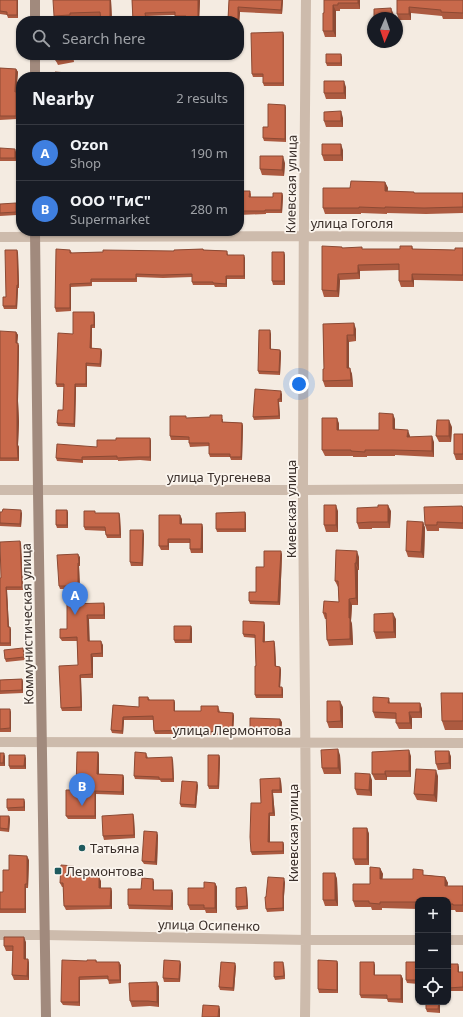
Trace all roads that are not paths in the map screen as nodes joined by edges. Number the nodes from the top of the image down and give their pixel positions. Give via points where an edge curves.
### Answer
1 (35, 0) edge
2 (306, 0) edge
3 (35, 16) edge
4 (35, 60) edge
5 (35, 72) edge
6 (16, 236) edge
7 (35, 236) edge
8 (244, 236) edge
9 (303, 236) junction
10 (0, 237) edge
11 (463, 237) edge
12 (463, 489) edge
13 (0, 490) edge
14 (38, 490) junction
15 (303, 490) junction
16 (0, 742) edge
17 (42, 742) junction
18 (306, 743) junction
19 (463, 743) edge
20 (0, 935) edge
21 (45, 935) junction
22 (306, 940) junction
23 (415, 940) edge
24 (451, 940) edge
25 (463, 940) edge
26 (46, 1017) edge
27 (305, 1017) edge

1 - 3 street
2 - 9 street, Киевская улица
4 - 5 street
6 - 10 street, улица Гоголя
7 - 14 street, Коммунистическая улица
8 - 9 street, улица Гоголя
9 - 11 street, улица Гоголя
9 - 15 street, Киевская улица
12 - 15 street, улица Тургенева
13 - 14 street, улица Тургенева
14 - 15 street, улица Тургенева
14 - 17 street, Коммунистическая улица
15 - 18 street, Киевская улица
16 - 17 street, улица Лермонтова
17 - 18 street, улица Лермонтова
17 - 21 street, Коммунистическая улица
18 - 19 street, улица Лермонтова
18 - 22 street, Киевская улица
20 - 21 street, улица Осипенко
21 - 22 street, улица Осипенко
21 - 26 street, Коммунистическая улица
22 - 23 street, улица Осипенко
22 - 27 street, Киевская улица
24 - 25 street

